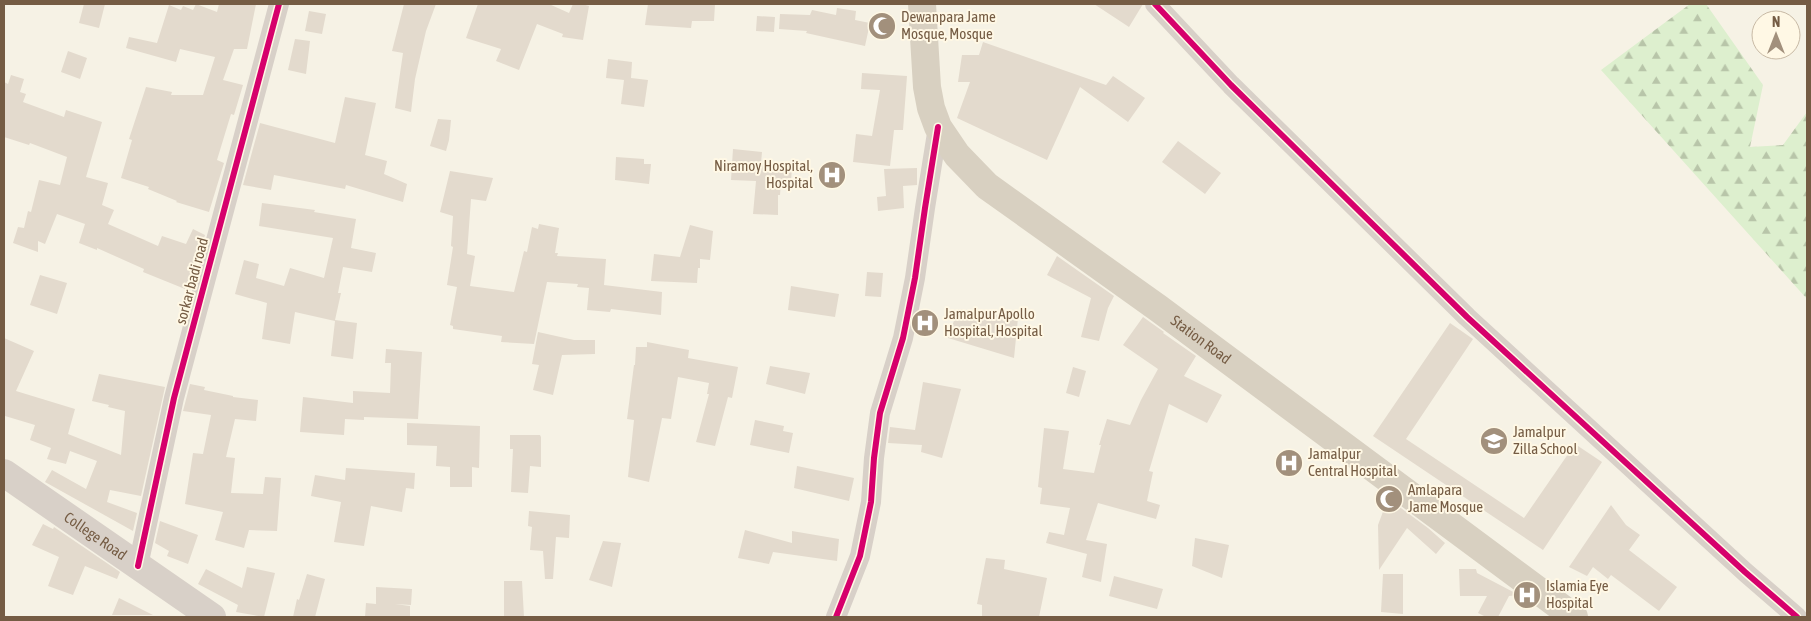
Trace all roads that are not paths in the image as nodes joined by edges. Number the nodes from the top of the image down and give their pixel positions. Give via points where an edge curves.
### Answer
1 (278, 4) edge
2 (922, 4) edge
3 (1155, 4) edge
4 (938, 128) junction
5 (4, 472) edge
6 (138, 566) junction
7 (212, 617) edge
8 (836, 617) edge
9 (1574, 617) edge
10 (1797, 617) edge

1 - 6 street, sorkar badi road via 174,398
2 - 4 main road, Station Road via 926,87
3 - 10 street via 1231,86 1467,317
4 - 8 street via 903,338 880,413 872,502 860,556
4 - 9 main road, Station Road via 957,155 987,186 1166,314
5 - 6 main road, College Road
6 - 7 main road, College Road

